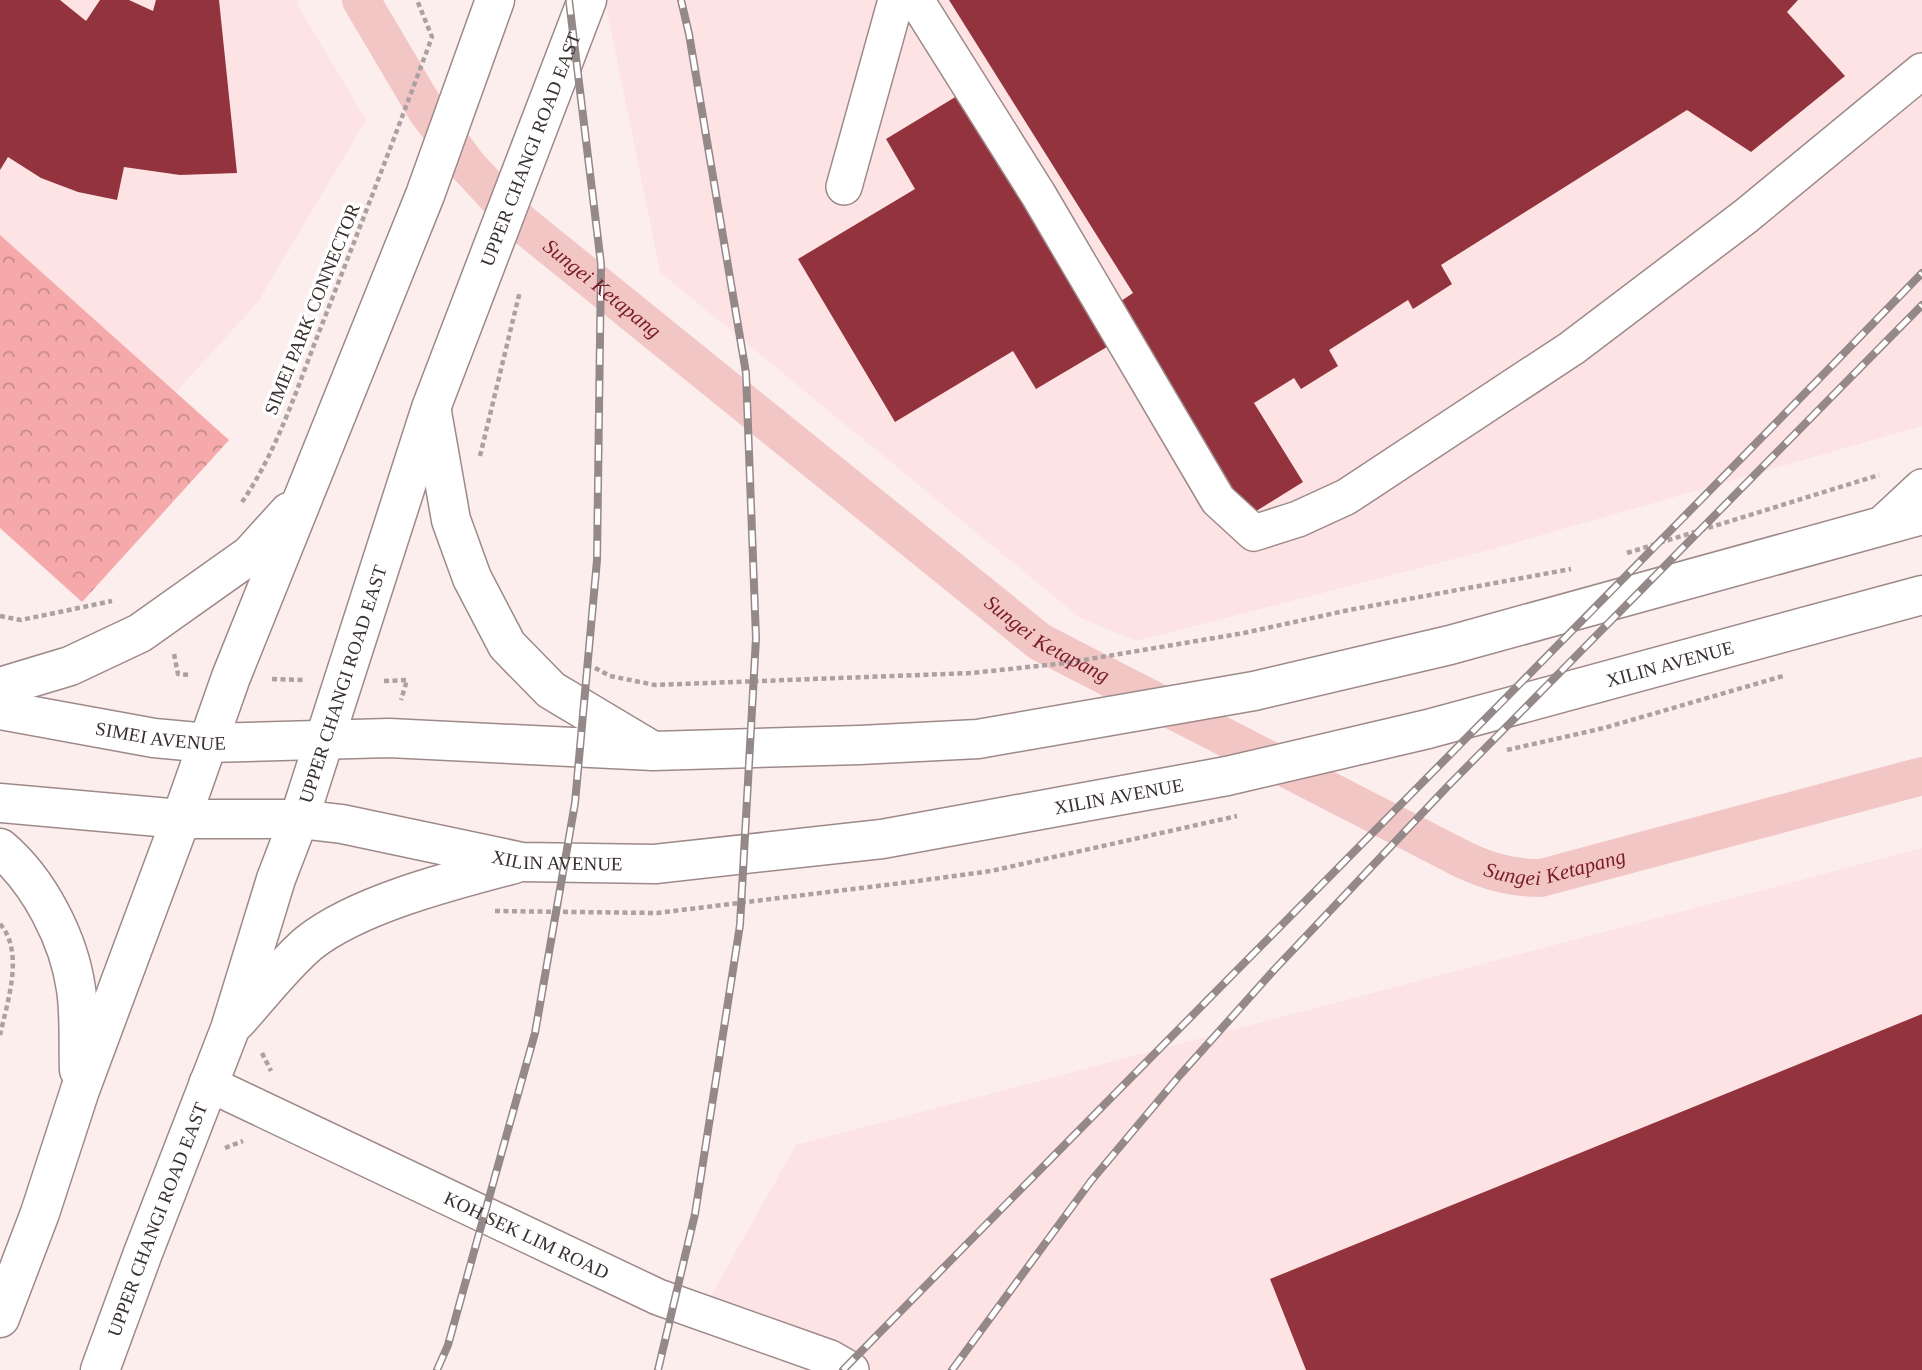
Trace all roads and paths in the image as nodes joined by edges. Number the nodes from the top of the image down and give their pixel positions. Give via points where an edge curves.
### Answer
1 (417, 0) edge
2 (495, 0) edge
3 (587, 0) edge
4 (896, 0) edge
5 (916, 0) edge
6 (1922, 71) edge
7 (844, 187) dead end
8 (519, 291) dead end
9 (432, 408) junction
10 (479, 459) dead end
11 (1885, 474) dead end
12 (1922, 487) edge
13 (305, 495) junction
14 (236, 511) dead end
15 (1922, 515) edge
16 (1879, 527) junction
17 (1614, 557) dead end
18 (1574, 568) dead end
19 (1922, 595) edge
20 (122, 596) dead end
21 (0, 616) edge
22 (592, 667) dead end
23 (1790, 674) dead end
24 (0, 687) edge
25 (0, 710) edge
26 (322, 740) junction
27 (208, 743) junction
28 (653, 751) junction
29 (1500, 752) dead end
30 (0, 803) edge
31 (181, 819) junction
32 (299, 819) junction
33 (0, 848) edge
34 (522, 862) junction
35 (0, 924) edge
36 (229, 1029) junction
37 (0, 1035) edge
38 (207, 1083) junction
39 (80, 1090) junction
40 (0, 1318) edge
41 (100, 1370) edge
42 (851, 1370) edge

1 - 14 path, SIMEI PARK CONNECTOR via 432,37 258,479
2 - 13 main road via 425,195
3 - 9 main road, UPPER CHANGI ROAD EAST
4 - 7 lane
5 - 6 lane via 1038,194 1218,500 1254,533 1346,496 1572,348 1746,216
8 - 10 path
9 - 26 main road, UPPER CHANGI ROAD EAST
9 - 28 main road via 450,520 472,578 507,645 551,690
11 - 17 path
12 - 16 lane
13 - 24 main road via 250,555 141,633 70,666
13 - 27 main road
15 - 16 main road
16 - 28 main road via 1450,645 1254,691 978,738
18 - 22 path via 1244,633 1066,663 972,673 655,685 610,676
19 - 34 main road, XILIN AVENUE via 1428,729 1227,776 882,839 655,864
20 - 21 path via 21,620
23 - 29 path via 1604,728
25 - 27 main road, SIMEI AVENUE
26 - 27 main road, SIMEI AVENUE
26 - 28 main road via 389,738
26 - 32 main road, UPPER CHANGI ROAD EAST
27 - 31 main road
30 - 31 main road
31 - 32 main road
31 - 39 main road
32 - 34 main road, XILIN AVENUE
32 - 36 main road, UPPER CHANGI ROAD EAST
33 - 39 main road via 38,893 61,934 76,988
34 - 36 main road via 459,878 329,929 307,945
35 - 37 path via 15,967
36 - 38 main road, UPPER CHANGI ROAD EAST
38 - 41 main road, UPPER CHANGI ROAD EAST
38 - 42 lane, KOH SEK LIM ROAD via 658,1297 830,1358
39 - 40 main road

